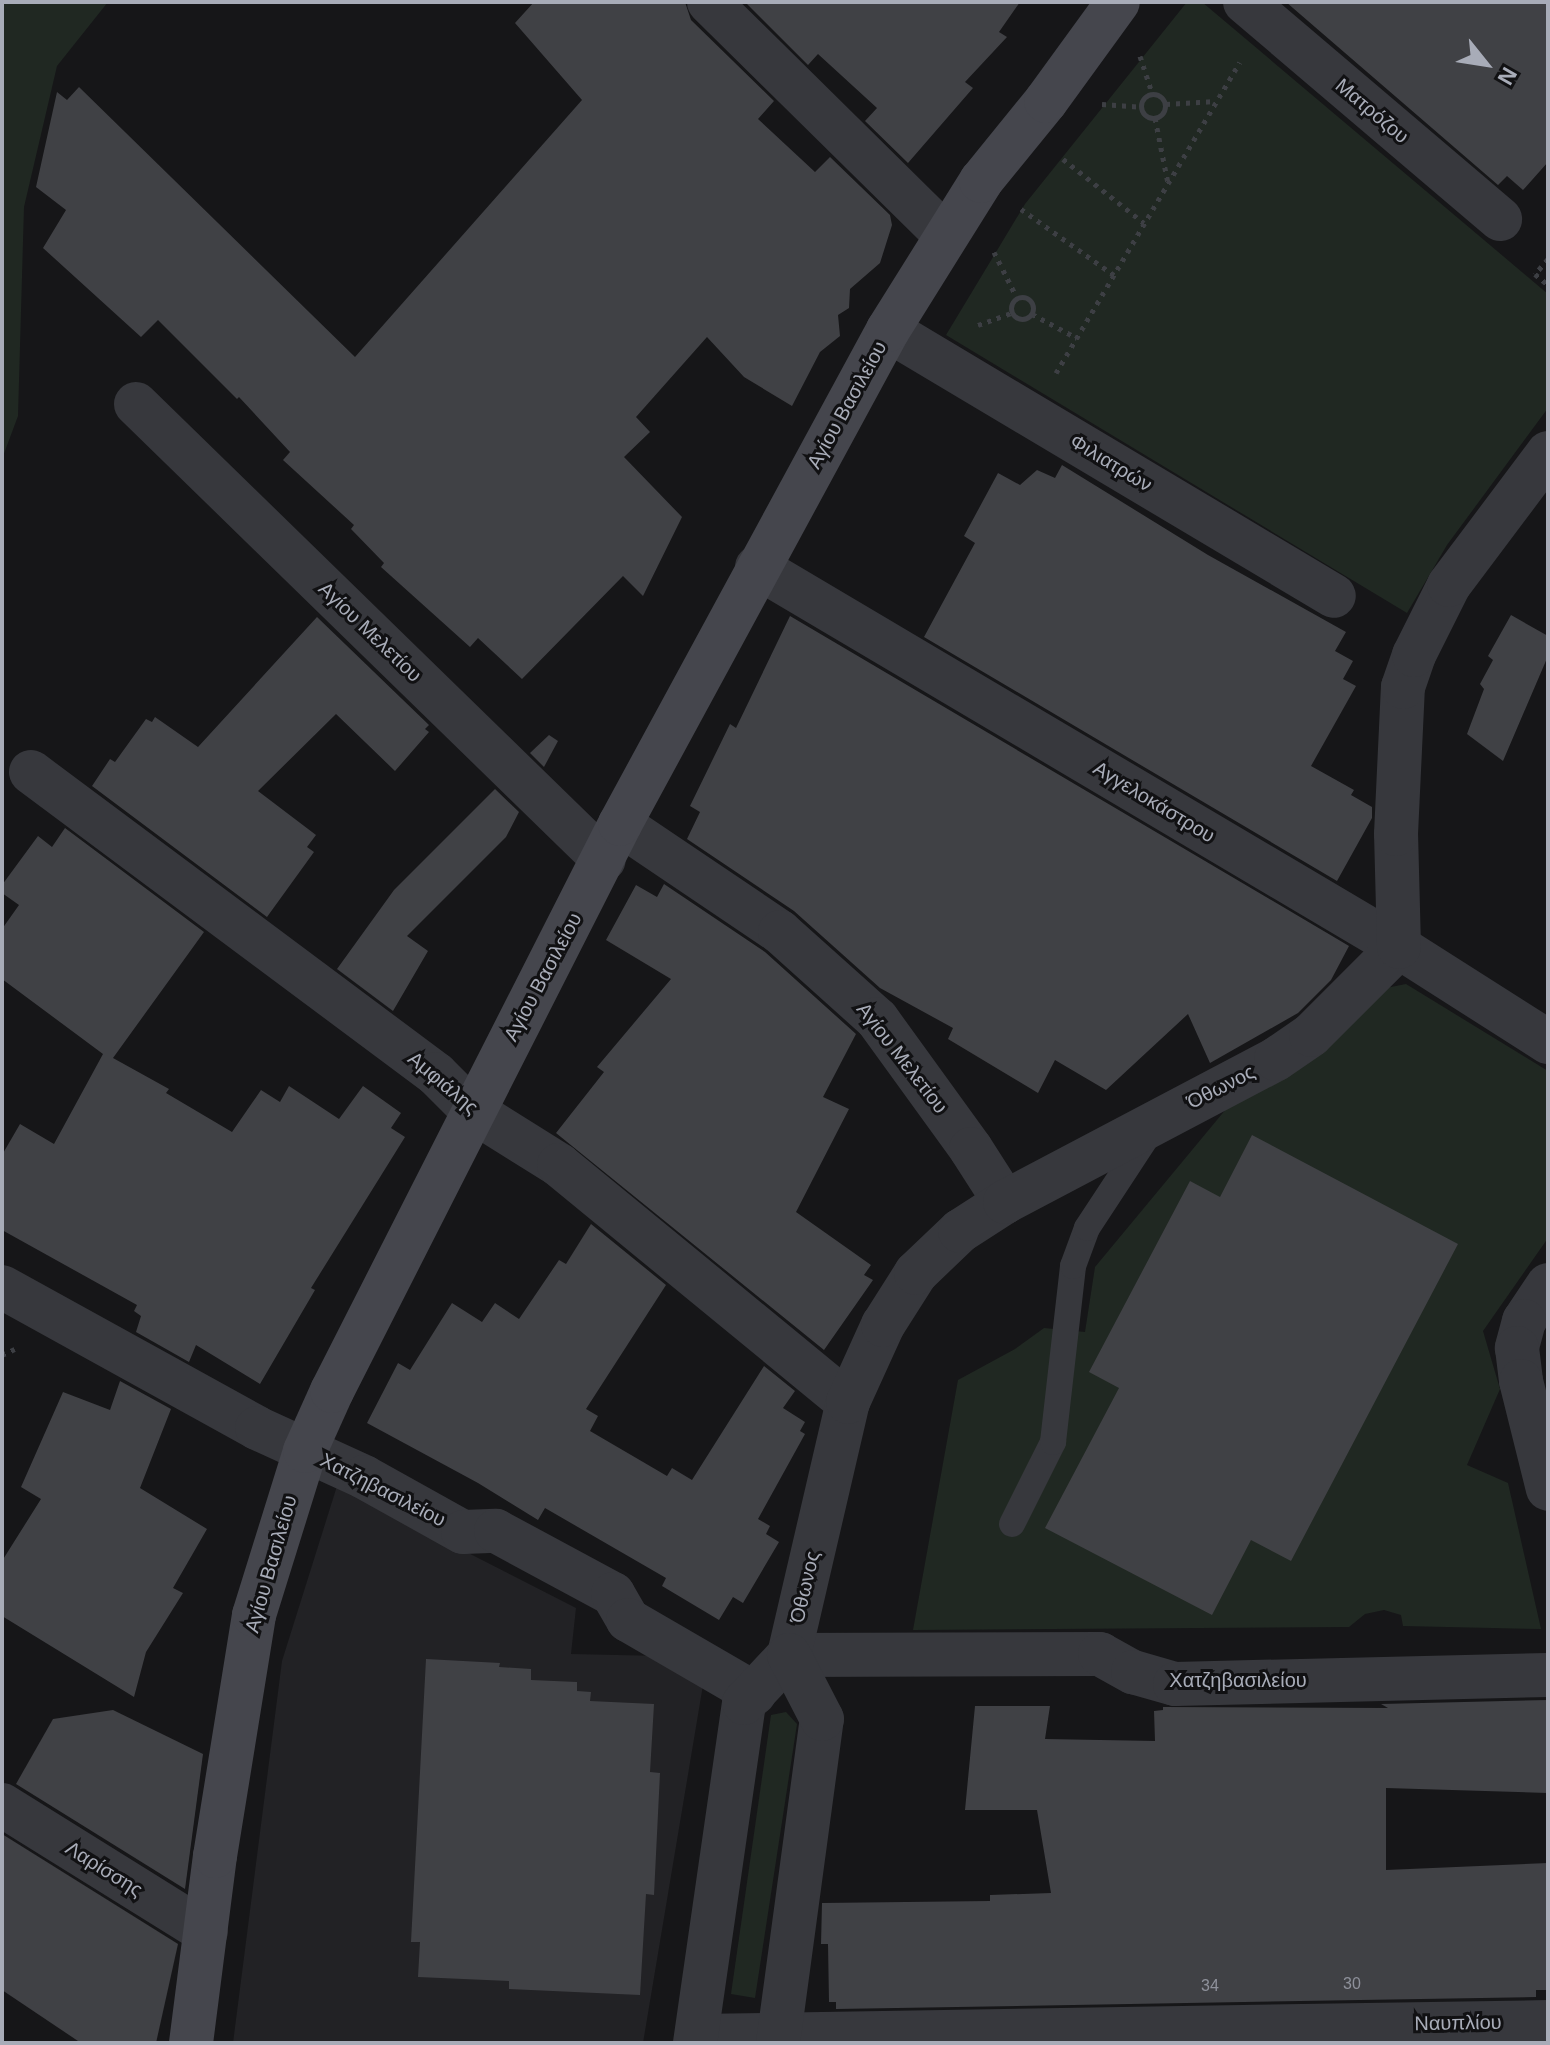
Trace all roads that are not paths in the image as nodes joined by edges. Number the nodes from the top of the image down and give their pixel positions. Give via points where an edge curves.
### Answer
1 (709, 2) edge
2 (1118, 2) edge
3 (1255, 11) edge
4 (1500, 219) dead end
5 (945, 235) junction
6 (888, 330) junction
7 (136, 404) dead end
8 (1548, 453) edge
9 (757, 567) junction
10 (1334, 596) dead end
11 (31, 772) dead end
12 (612, 842) junction
13 (1399, 947) junction
14 (1548, 1042) edge
15 (473, 1111) junction
16 (1159, 1119) junction
17 (1005, 1202) junction
18 (1548, 1285) edge
19 (2, 1287) edge
20 (848, 1402) junction
21 (305, 1451) junction
22 (1548, 1489) edge
23 (1012, 1524) dead end
24 (789, 1655) junction
25 (1548, 1675) edge
26 (754, 1693) junction
27 (2, 1805) edge
28 (206, 1932) junction
29 (1548, 2022) edge
30 (778, 2039) edge
31 (696, 2040) edge
32 (191, 2043) edge

1 - 5 street
2 - 5 street, Αγίου Βασιλείου
3 - 4 street, Ματρόζου
5 - 6 street, Αγίου Βασιλείου
6 - 9 street, Αγίου Βασιλείου
6 - 10 street, Φιλιατρών
7 - 12 street, Αγίου Μελετίου
8 - 13 street via 1449,585 1403,687 1396,834
9 - 12 street, Αγίου Βασιλείου
9 - 13 street, Αγγελοκάστρου
11 - 15 street, Αμφιάλης via 436,1074
12 - 15 street, Αγίου Βασιλείου
12 - 17 street, Αγίου Μελετίου via 780,932 866,1008
13 - 14 street, Αγγελοκάστρου
13 - 16 street, Όθωνος via 1311,1035 1276,1059
15 - 20 street, Αμφιάλης via 559,1165
15 - 21 street, Αγίου Βασιλείου via 370,1310
16 - 17 street, Όθωνος
16 - 23 lane via 1087,1228 1073,1266 1053,1442
17 - 20 street, Όθωνος via 960,1231 916,1273 883,1325
18 - 22 street via 1524,1321 1517,1348
19 - 21 street, Χατζηβασιλείου
20 - 24 street, Όθωνος
21 - 26 street, Χατζηβασιλείου via 463,1532 496,1531 613,1594 628,1620
21 - 28 street, Αγίου Βασιλείου via 254,1615
24 - 25 street, Χατζηβασιλείου via 1100,1654 1133,1672 1175,1684
24 - 26 street, Όθωνος
24 - 30 street via 822,1719
26 - 31 street, Όθωνος via 744,1703
27 - 28 street, Λαρίσσης
28 - 32 street, Αγίου Βασιλείου
29 - 30 street, Ναυπλίου
30 - 31 street, Ναυπλίου

